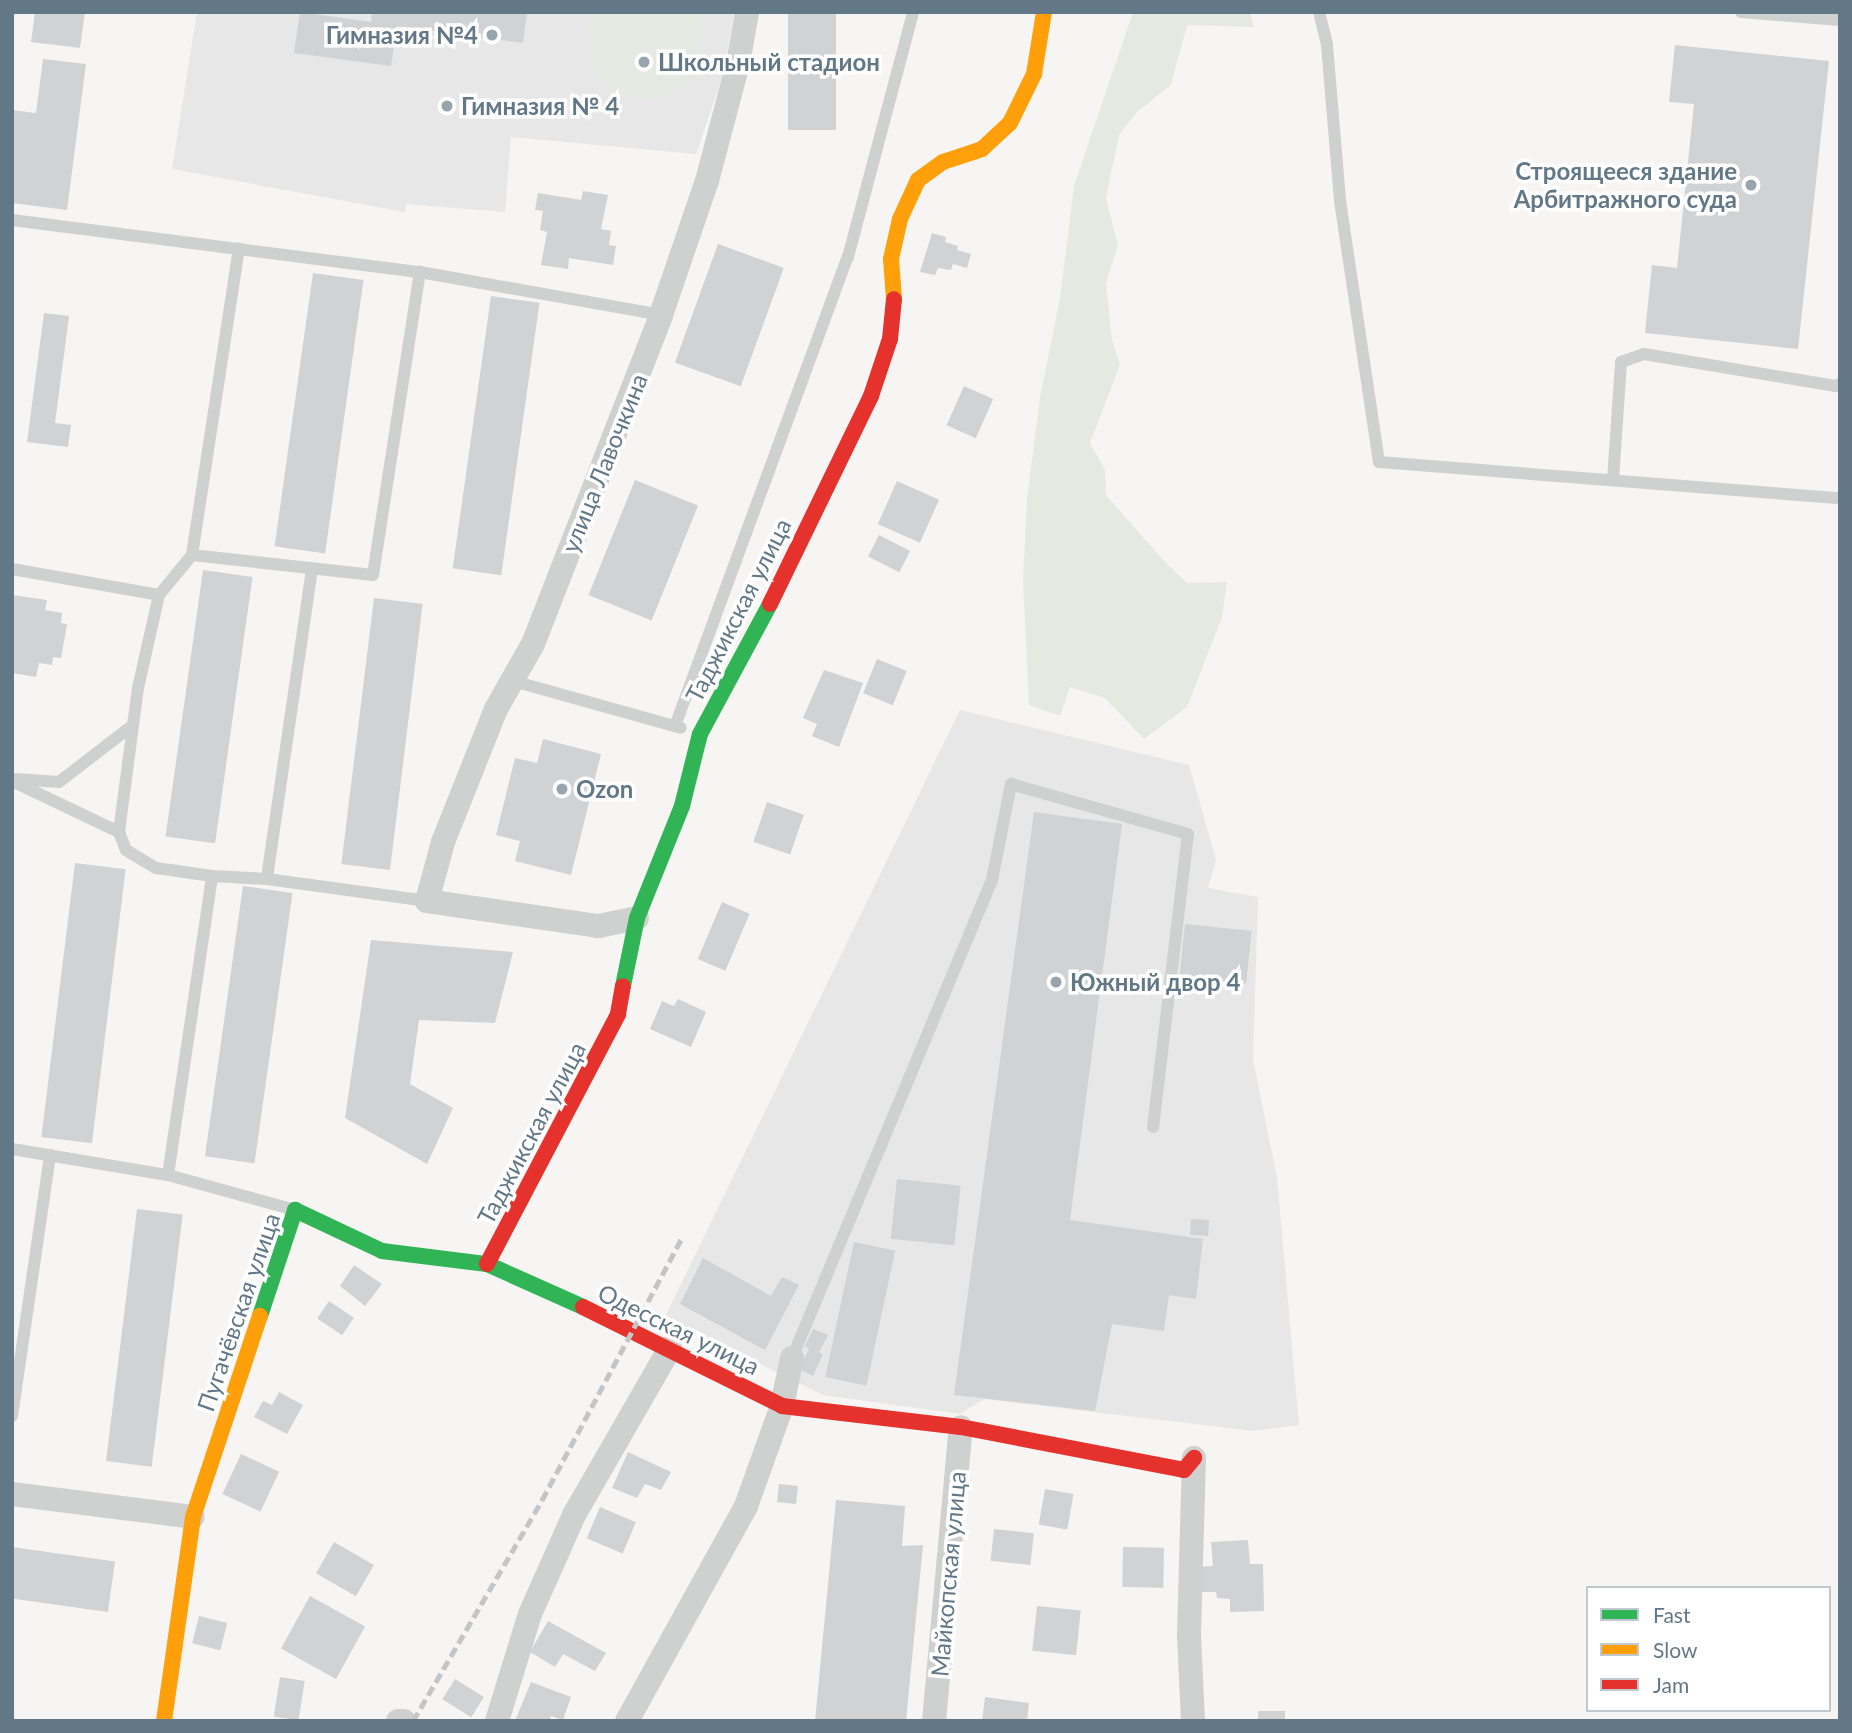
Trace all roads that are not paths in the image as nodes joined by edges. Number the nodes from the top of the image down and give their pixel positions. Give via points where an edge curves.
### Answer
1 (747, 12) edge
2 (913, 12) edge
3 (1044, 12) edge
4 (1319, 12) edge
5 (1741, 12) edge
6 (1840, 20) edge
7 (12, 220) edge
8 (239, 249) junction
9 (420, 272) junction
10 (661, 315) junction
11 (1840, 384) edge
12 (1614, 480) junction
13 (1840, 498) edge
14 (192, 555) junction
15 (12, 569) edge
16 (312, 569) junction
17 (159, 595) junction
18 (513, 681) junction
19 (133, 726) junction
20 (674, 726) junction
21 (700, 734) junction
22 (12, 780) edge
23 (119, 832) junction
24 (212, 876) junction
25 (267, 879) junction
26 (427, 901) junction
27 (636, 918) junction
28 (1153, 1127) dead end
29 (12, 1149) edge
30 (50, 1155) junction
31 (168, 1175) junction
32 (295, 1210) junction
33 (382, 1251) joint
34 (487, 1264) junction
35 (670, 1348) junction
36 (792, 1358) joint
37 (782, 1406) junction
38 (12, 1416) edge
39 (961, 1427) junction
40 (1194, 1458) joint
41 (12, 1494) edge
42 (193, 1517) junction
43 (164, 1721) edge
44 (497, 1721) edge
45 (627, 1721) edge
46 (934, 1721) edge
47 (1193, 1721) edge

1 - 10 street, улица Лавочкина via 707,181
2 - 20 lane via 848,257
3 - 21 street, Таджикская улица via 1034,74 1010,123 982,149 943,162 918,180 900,219 891,259 894,305 890,340 871,396 760,624
4 - 12 lane via 1340,201 1379,462
5 - 6 lane
7 - 8 lane
8 - 9 lane
8 - 14 lane
9 - 10 lane
9 - 16 lane via 373,575
10 - 18 street, улица Лавочкина via 533,644
11 - 12 lane via 1644,354 1621,362
12 - 13 lane
14 - 16 lane
14 - 17 lane
15 - 17 lane
16 - 25 lane
17 - 19 lane
18 - 20 lane
18 - 26 street, улица Лавочкина via 496,709 443,842
19 - 22 lane via 59,782
19 - 23 lane
20 - 21 lane
21 - 27 street, Таджикская улица via 682,806
22 - 23 lane
23 - 24 lane via 126,849 156,868
24 - 25 lane
24 - 31 lane
25 - 26 lane
26 - 27 street via 598,926
27 - 34 street, Таджикская улица via 618,1014
28 - 36 lane via 1188,834 1011,784 992,880
29 - 30 lane
30 - 31 lane
30 - 38 lane
31 - 32 lane
32 - 33 street, Пугачёвская улица
32 - 42 street, Пугачёвская улица
33 - 34 street, Одесская улица
34 - 35 street, Одесская улица
35 - 37 street, Одесская улица
35 - 44 street via 573,1515 530,1614
36 - 37 street
37 - 39 street, Одесская улица
37 - 45 street via 746,1506
39 - 40 street, Одесская улица via 1184,1470
39 - 46 street, Майкопская улица
40 - 47 street via 1189,1635
41 - 42 street
42 - 43 street, Пугачёвская улица

